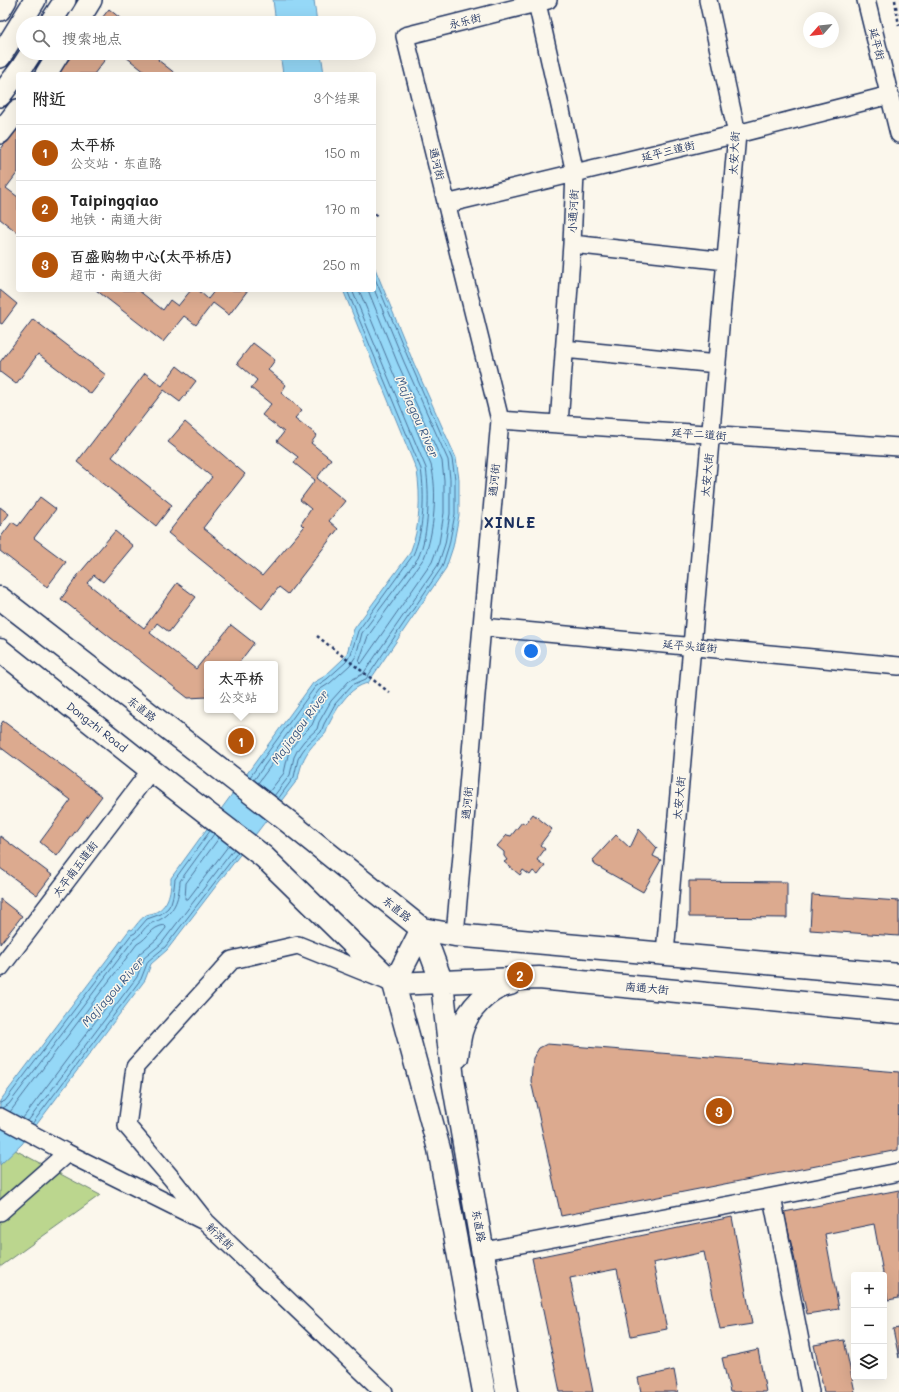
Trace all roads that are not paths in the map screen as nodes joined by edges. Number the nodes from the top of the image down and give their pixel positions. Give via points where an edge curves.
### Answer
1 (6, 0) edge
2 (35, 0) edge
3 (65, 0) edge
4 (91, 0) edge
5 (708, 0) edge
6 (866, 0) edge
7 (542, 1) edge
8 (0, 10) edge
9 (25, 16) edge
10 (55, 16) edge
11 (81, 16) edge
12 (16, 31) edge
13 (405, 36) joint
14 (0, 57) edge
15 (26, 60) edge
16 (55, 60) edge
17 (18, 72) edge
18 (47, 72) edge
19 (16, 75) edge
20 (890, 95) junction
21 (0, 96) edge
22 (16, 112) edge
23 (0, 132) edge
24 (737, 134) junction
25 (899, 134) edge
26 (575, 173) junction
27 (446, 204) junction
28 (572, 244) junction
29 (726, 261) junction
30 (564, 349) junction
31 (717, 364) junction
32 (500, 420) junction
33 (559, 424) junction
34 (711, 435) junction
35 (899, 447) edge
36 (0, 598) edge
37 (482, 627) junction
38 (692, 646) junction
39 (0, 650) edge
40 (899, 666) edge
41 (151, 770) junction
42 (422, 929) junction
43 (455, 935) junction
44 (665, 953) junction
45 (0, 968) edge
46 (899, 975) edge
47 (538, 978) junction
48 (442, 983) junction
49 (394, 984) junction
50 (899, 1012) edge
51 (453, 1080) junction
52 (0, 1117) edge
53 (67, 1153) junction
54 (899, 1172) edge
55 (772, 1197) junction
56 (0, 1212) edge
57 (206, 1222) junction
58 (484, 1251) junction
59 (384, 1392) edge
60 (484, 1392) edge
61 (507, 1392) edge
62 (810, 1392) edge

1 - 8 main road
2 - 9 main road
3 - 10 main road
4 - 11 main road
5 - 24 street, 太安大街
6 - 20 street, 延平街
7 - 13 street, 永乐街
7 - 26 street, 小通河街
12 - 14 main road
13 - 27 street, 通河街
15 - 17 main road
16 - 18 main road
19 - 21 main road
20 - 24 street, 延平三道街
20 - 25 street, 延平街
22 - 23 main road
24 - 26 street, 延平三道街
24 - 29 street, 太安大街
26 - 27 street, 延平三道街
26 - 28 street, 小通河街
27 - 32 street, 通河街
28 - 29 street
28 - 30 street, 小通河街
29 - 31 street, 太安大街
30 - 31 street
30 - 33 street, 小通河街
31 - 34 street, 太安大街
32 - 33 street, 延平二道街
32 - 37 street, 通河街
33 - 34 street, 延平二道街
34 - 35 street, 延平二道街
34 - 38 street, 太安大街
36 - 42 highway, 东直路
37 - 38 street, 延平头道街
37 - 43 street, 通河街
38 - 40 street, 延平头道街
38 - 44 street, 太安大街
39 - 41 highway, Dongzhi Road
41 - 45 street, 太平南五道街
41 - 49 highway, Dongzhi Road via 264,857
42 - 43 highway
42 - 48 highway, 东直路
42 - 49 highway
43 - 44 highway
44 - 46 highway
47 - 48 highway, 南通大街
47 - 50 highway, 南通大街
47 - 51 highway via 502,985 486,994 472,1010 461,1030
48 - 49 highway, 南通大街
48 - 51 highway, 东直路
49 - 57 street via 298,945 232,960 136,1067 127,1126
49 - 60 highway via 439,1149
51 - 58 highway, 东直路
52 - 53 street, 新滨街
53 - 56 street
53 - 57 street, 新滨街
54 - 55 street
55 - 58 street
55 - 62 street
57 - 59 street, 新滨街
58 - 61 highway, 东直路

